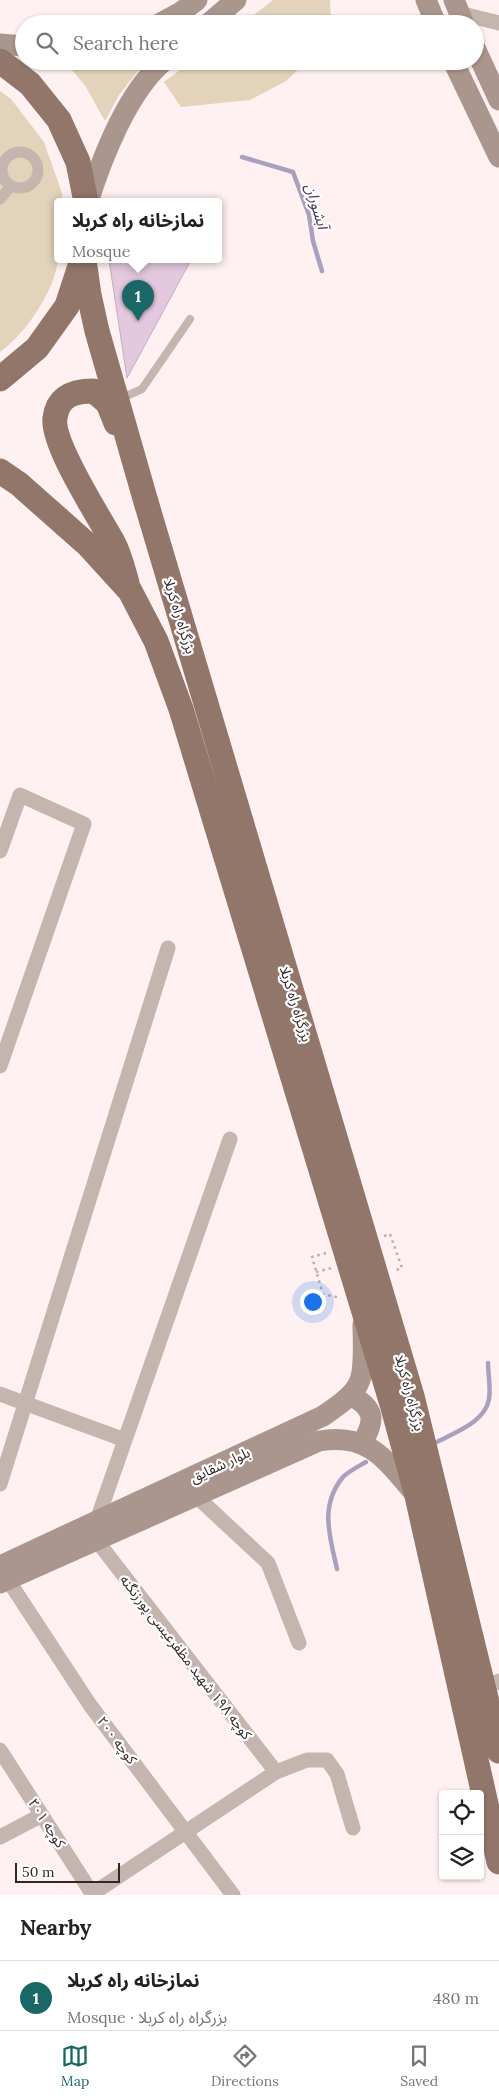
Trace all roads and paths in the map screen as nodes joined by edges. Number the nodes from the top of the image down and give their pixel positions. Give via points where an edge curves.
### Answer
1 (197, 0) edge
2 (236, 0) edge
3 (426, 0) edge
4 (175, 15) edge
5 (218, 15) edge
6 (432, 15) edge
7 (484, 19) edge
8 (499, 23) edge
9 (0, 44) edge
10 (15, 45) edge
11 (0, 61) edge
12 (484, 67) edge
13 (153, 70) edge
14 (457, 70) edge
15 (499, 98) edge
16 (499, 157) edge
17 (11, 186) dead end
18 (86, 198) edge
19 (88, 198) edge
20 (0, 199) edge
21 (82, 263) edge
22 (84, 263) edge
23 (190, 319) dead end
24 (0, 378) edge
25 (118, 400) junction
26 (0, 471) edge
27 (146, 502) junction
28 (130, 591) junction
29 (0, 850) edge
30 (168, 948) dead end
31 (0, 1066) edge
32 (230, 1139) dead end
33 (390, 1234) dead end
34 (312, 1257) dead end
35 (402, 1268) dead end
36 (322, 1294) dead end
37 (362, 1304) junction
38 (0, 1394) edge
39 (350, 1395) junction
40 (25, 1404) junction
41 (124, 1440) junction
42 (362, 1443) junction
43 (0, 1484) edge
44 (196, 1496) junction
45 (417, 1496) junction
46 (96, 1532) junction
47 (0, 1552) edge
48 (29, 1554) junction
49 (3, 1576) edge
50 (299, 1644) dead end
51 (492, 1685) edge
52 (0, 1750) edge
53 (499, 1751) edge
54 (276, 1772) junction
55 (42, 1815) junction
56 (353, 1828) dead end
57 (185, 1832) junction
58 (0, 1837) edge
59 (499, 1862) edge
60 (93, 1894) edge
61 (233, 1895) edge

1 - 4 main road
2 - 5 main road
3 - 6 main road
7 - 8 street
9 - 10 main road
11 - 18 highway via 30,84 59,120 78,162
12 - 15 main road
13 - 19 main road via 122,118
14 - 16 main road
17 - 20 street
21 - 24 highway via 67,306 37,348
22 - 25 highway, بزرگراه راه کربلا via 97,331
23 - 25 lane via 142,389
25 - 27 highway, بزرگراه راه کربلا
26 - 28 highway, بزرگراه راه کربلا via 89,546
27 - 28 highway via 108,403 94,391 76,391 62,400 54,418 58,442 115,545
27 - 51 highway, بزرگراه راه کربلا via 409,1386
28 - 37 highway, بزرگراه راه کربلا via 156,641 181,709
29 - 31 street via 20,795 84,824
30 - 40 street
32 - 41 street
33 - 35 path
34 - 36 path
37 - 39 main road, بلوار شقایق via 364,1343 360,1380
37 - 45 highway, بزرگراه راه کربلا
38 - 40 street
39 - 42 main road via 363,1402 371,1414 371,1427
39 - 46 main road, بلوار شقایق via 324,1416
40 - 41 street
40 - 43 street
41 - 46 street
42 - 44 main road, بلوار شقایق via 348,1439 319,1441
42 - 45 main road, بلوار شقایق via 380,1456
44 - 46 main road, بلوار شقایق
44 - 50 street via 268,1563
45 - 59 highway, بزرگراه راه کربلا
46 - 48 main road, بلوار شقایق
46 - 49 main road, بلوار شقایق
46 - 54 street, کوچه ۱۹۸ شهید مظفرعیسی پورزنگنه
47 - 48 street via 3,1555
48 - 49 main road, بلوار شقایق
49 - 57 street, کوچه ۲۰۰ via 90,1705
51 - 53 highway, بزرگراه راه کربلا
52 - 55 street, کوچه ۲۰۱
54 - 56 street via 307,1760 327,1760 337,1774
54 - 57 street
55 - 58 street
55 - 60 street, کوچه ۲۰۱
57 - 60 street
57 - 61 street, کوچه ۲۰۰

